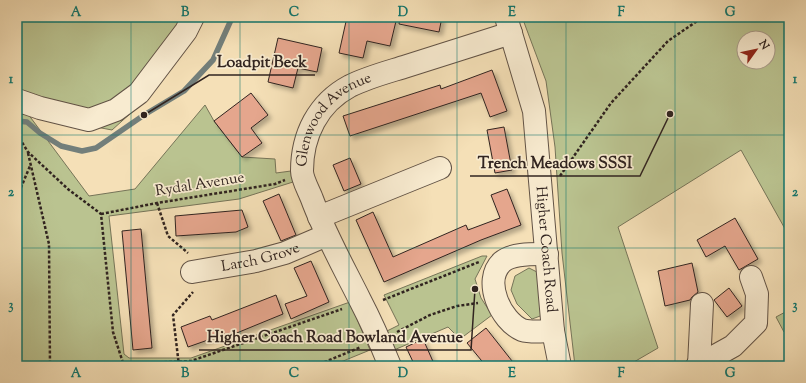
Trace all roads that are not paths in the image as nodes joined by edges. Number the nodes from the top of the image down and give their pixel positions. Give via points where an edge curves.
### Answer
1 (193, 17) edge
2 (508, 25) edge
3 (17, 100) edge
4 (440, 168) dead end
5 (323, 226) junction
6 (547, 254) junction
7 (192, 272) dead end
8 (751, 277) dead end
9 (702, 304) dead end
10 (553, 331) junction
11 (390, 366) edge
12 (560, 366) edge
13 (698, 366) edge

1 - 3 street via 186,31 140,93 116,110 89,120
2 - 5 street, Glenwood Avenue via 351,85 329,101 312,123 303,150 302,172
2 - 6 street, Higher Coach Road via 534,111
4 - 5 street, Larch Grove
5 - 7 street, Larch Grove via 285,253 256,261
5 - 11 street, Glenwood Avenue
6 - 10 street, Higher Coach Road
6 - 10 street via 525,254 502,261 493,280 496,300 515,326 530,332
8 - 13 street via 757,294 756,323 733,346
9 - 13 street
10 - 12 street, Higher Coach Road

